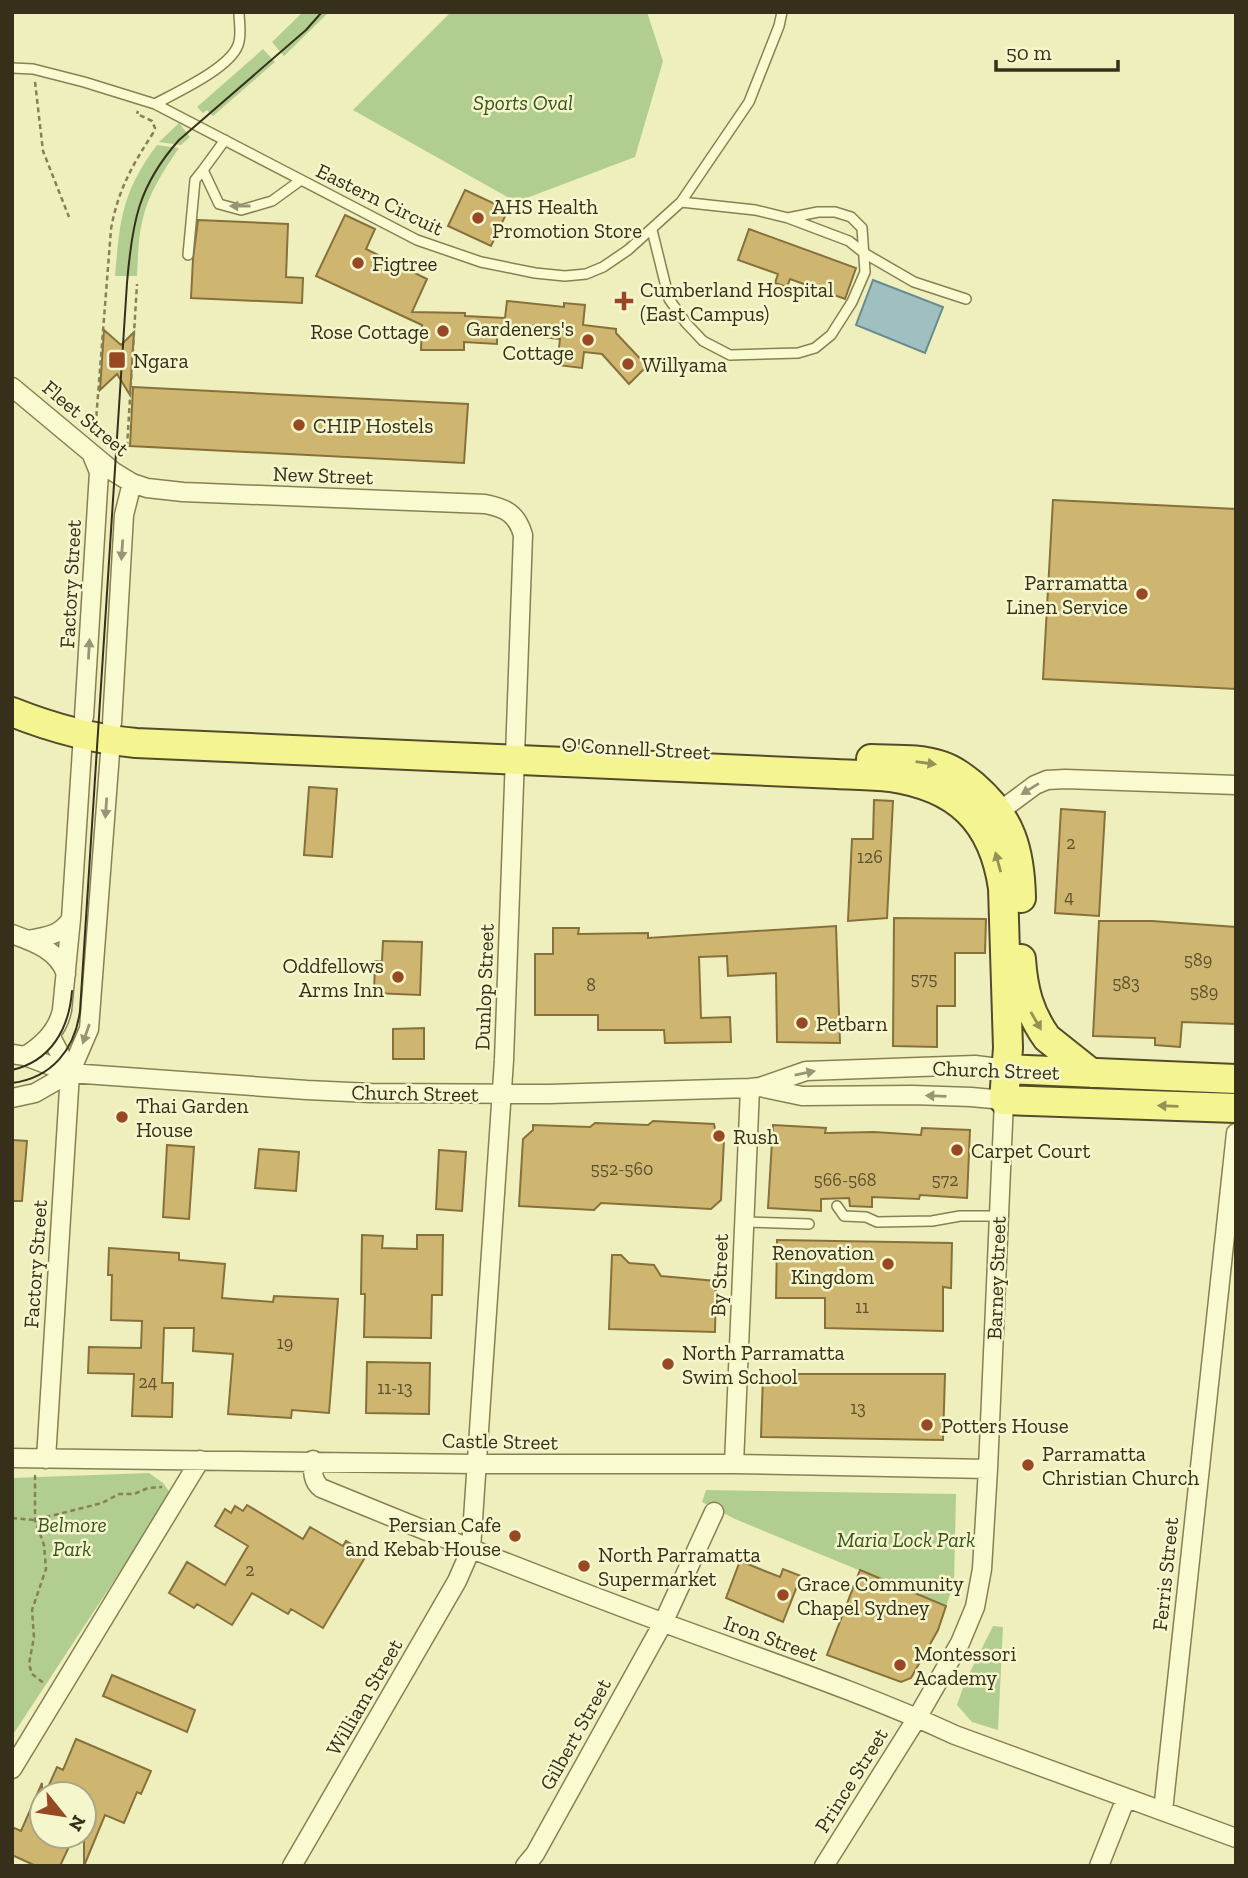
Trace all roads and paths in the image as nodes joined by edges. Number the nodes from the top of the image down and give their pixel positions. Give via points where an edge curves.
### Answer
1 (239, 12) edge
2 (782, 12) edge
3 (12, 68) edge
4 (33, 69) junction
5 (155, 104) junction
6 (138, 107) dead end
7 (225, 140) junction
8 (203, 170) junction
9 (301, 180) junction
10 (681, 202) junction
11 (69, 217) dead end
12 (788, 218) junction
13 (652, 230) junction
14 (864, 253) junction
15 (188, 255) dead end
16 (137, 284) dead end
17 (966, 299) dead end
18 (12, 387) edge
19 (93, 446) junction
20 (127, 447) dead end
21 (132, 483) junction
22 (511, 514) joint
23 (12, 695) edge
24 (12, 712) edge
25 (98, 729) junction
26 (515, 752) junction
27 (1236, 785) edge
28 (991, 820) junction
29 (71, 919) junction
30 (20, 937) edge
31 (66, 974) junction
32 (52, 1033) junction
33 (19, 1055) edge
34 (1007, 1069) junction
35 (70, 1073) junction
36 (1091, 1073) junction
37 (1236, 1079) edge
38 (755, 1087) junction
39 (502, 1094) junction
40 (12, 1098) edge
41 (1004, 1100) junction
42 (1236, 1108) edge
43 (1236, 1133) edge
44 (837, 1206) dead end
45 (999, 1216) junction
46 (744, 1222) junction
47 (809, 1224) dead end
48 (12, 1458) edge
49 (46, 1459) junction
50 (200, 1460) junction
51 (313, 1460) junction
52 (476, 1464) junction
53 (734, 1464) junction
54 (988, 1469) junction
55 (24, 1476) dead end
56 (162, 1487) dead end
57 (714, 1512) dead end
58 (12, 1518) edge
59 (35, 1520) junction
60 (471, 1549) junction
61 (663, 1623) junction
62 (59, 1692) junction
63 (917, 1718) junction
64 (12, 1769) edge
65 (1126, 1798) junction
66 (1163, 1811) junction
67 (1236, 1838) edge
68 (292, 1866) edge
69 (524, 1866) edge
70 (824, 1866) edge
71 (1099, 1866) edge

1 - 5 lane via 239,43 232,57
2 - 10 lane, Eastern Circuit via 749,102
3 - 4 lane, Eastern Circuit
4 - 5 lane, Eastern Circuit
4 - 11 path via 43,151
5 - 7 lane, Eastern Circuit
6 - 19 path via 137,114 152,121 155,128 115,204
7 - 8 lane
7 - 9 lane, Eastern Circuit
9 -> 8 lane via 272,201 241,209 219,204
8 - 15 lane via 195,180
9 - 13 lane, Eastern Circuit via 417,240 481,262 535,273 586,274 603,267
10 - 12 lane
10 - 13 lane, Eastern Circuit
12 - 14 lane via 849,241
12 - 14 lane via 818,212 851,217 862,228
13 - 14 lane via 669,299 703,341 730,355 797,353 815,348 831,335 852,302 865,272
14 - 17 lane via 914,282
16 - 20 path
18 - 19 street, Fleet Street
19 - 21 street, Fleet Street via 114,472
25 -> 19 street, Factory Street via 98,484
21 - 22 street, New Street via 183,492 485,504
21 -> 25 street, Factory Street via 124,515
22 - 26 street, Dunlop Street via 519,523 524,550
23 - 25 main road, O'Connell Street
24 - 25 main road, O'Connell Street via 62,730
25 - 26 main road, O'Connell Street via 207,747
25 - 29 street, Factory Street
25 -> 35 street, Factory Street via 89,1029
26 - 28 main road, O'Connell Street via 889,777 926,785 950,796 975,817
26 - 39 street, Dunlop Street
27 -> 28 street via 1047,780
34 -> 28 main road, Barney Street via 1003,888
28 -> 36 main road via 1016,846 1022,979 1029,1009 1047,1038
29 - 30 street via 58,933
29 - 31 street, Factory Street
30 - 31 street via 54,954
31 - 32 street, Factory Street via 61,1015
32 - 33 street, Church Street via 36,1049
32 - 35 street
33 - 35 street, Church Street
34 - 36 main road, Church Street
38 -> 34 street, Church Street via 806,1071 975,1065
34 - 41 main road, Barney Street
35 - 39 street, Church Street via 307,1090
35 - 40 street via 35,1093
35 - 49 street, Factory Street
36 - 37 main road, Church Street
38 - 39 street, Church Street
41 -> 38 street, Church Street via 802,1096
38 - 46 street, By Street
39 - 52 street, Dunlop Street
42 -> 41 main road, Church Street
41 - 45 street, Barney Street
43 - 66 street, Ferris Street
44 - 45 lane via 844,1216 877,1222
45 - 54 street, Barney Street
46 - 47 lane
46 - 53 street, By Street
48 - 49 street, Castle Street
49 - 50 street, Castle Street
50 - 51 street, Castle Street
50 - 62 street
51 - 52 street, Castle Street
51 - 60 street, Iron Street via 313,1477 321,1488
52 - 53 street, Castle Street
52 - 60 street, Dunlop Street
53 - 54 street, Castle Street
54 - 63 street, Barney Street via 975,1607
55 - 59 path via 36,1476
56 - 59 path via 119,1494 102,1503
57 - 61 street
58 - 59 path
59 - 62 path via 46,1569 32,1611 29,1668 36,1679
60 - 61 street, Iron Street
60 - 68 street, William Street via 457,1581
61 - 63 street, Iron Street
61 - 69 street, Gilbert Street via 535,1854
62 - 64 street
63 - 65 street, Iron Street
63 - 70 street, Prince Street
65 - 66 street, Iron Street
65 - 71 street
66 - 67 street, Iron Street

